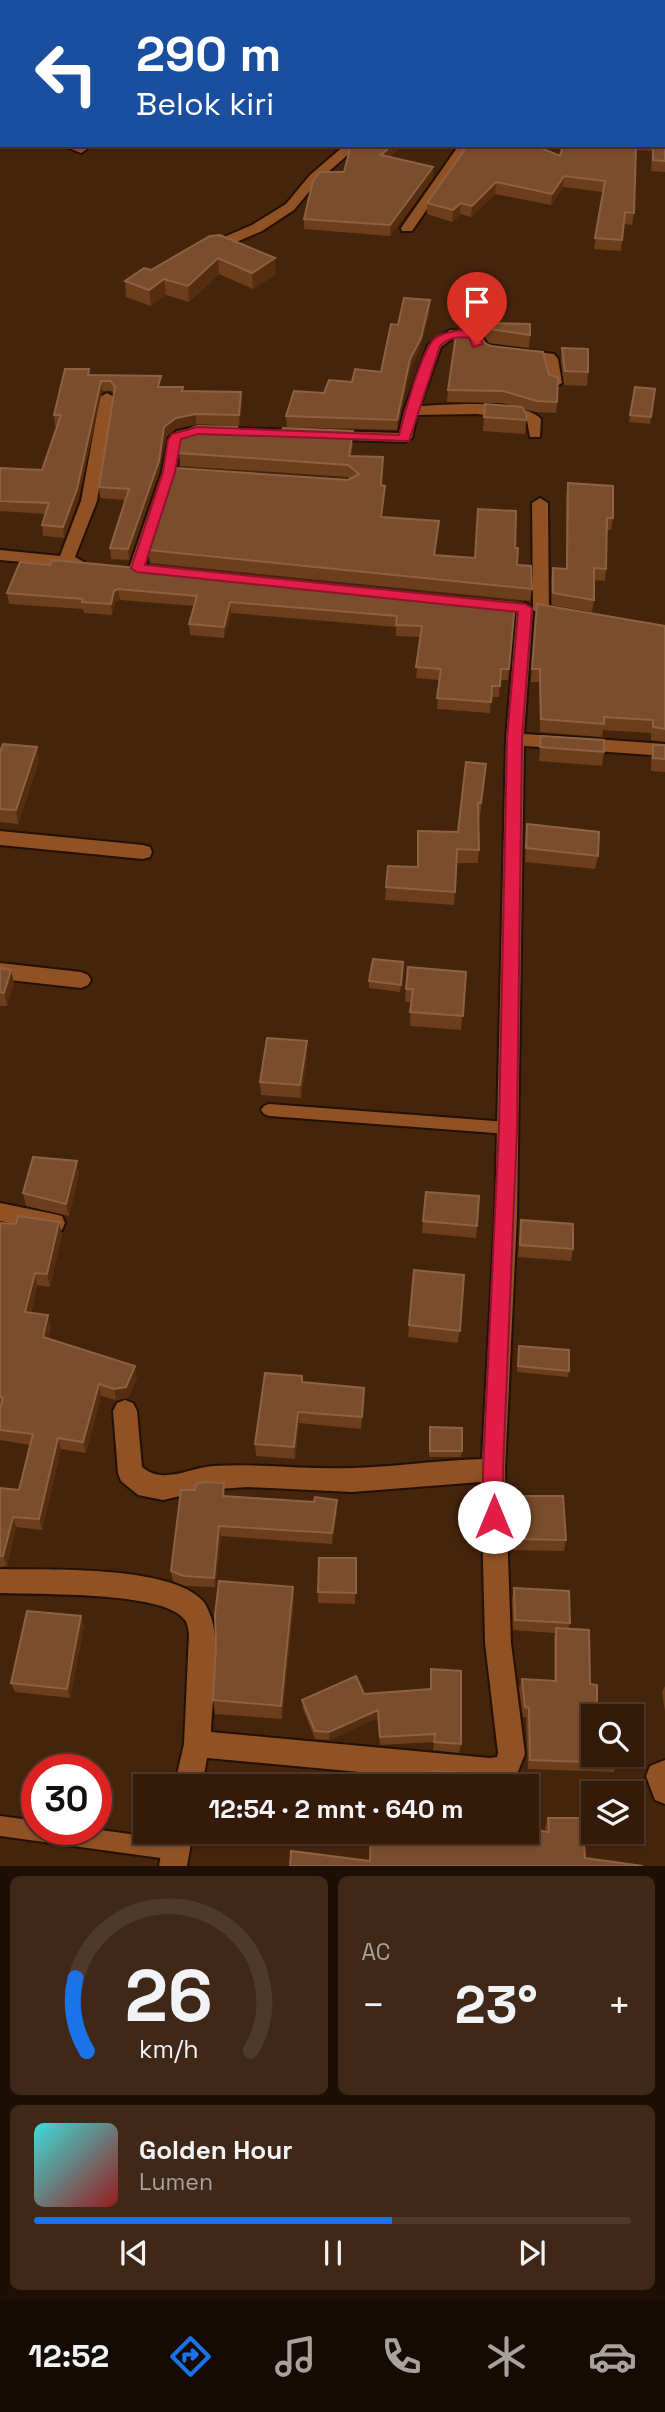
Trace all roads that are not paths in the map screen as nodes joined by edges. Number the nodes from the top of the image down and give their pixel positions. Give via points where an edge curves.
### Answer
1 (74, 147) edge
2 (351, 147) edge
3 (465, 147) edge
4 (81, 149) dead end
5 (407, 228) dead end
6 (215, 246) edge
7 (555, 383) edge
8 (107, 397) dead end
9 (411, 411) junction
10 (535, 435) dead end
11 (540, 503) dead end
12 (0, 555) edge
13 (66, 561) junction
14 (90, 564) edge
15 (138, 568) edge
16 (514, 739) junction
17 (665, 750) edge
18 (0, 838) edge
19 (143, 852) dead end
20 (0, 971) edge
21 (81, 980) dead end
22 (269, 1110) dead end
23 (508, 1128) junction
24 (0, 1212) edge
25 (57, 1224) edge
26 (125, 1411) dead end
27 (493, 1470) junction
28 (0, 1581) edge
29 (197, 1744) junction
30 (191, 1774) edge
31 (665, 1774) edge
32 (665, 1790) edge
33 (0, 1826) edge
34 (176, 1850) edge

1 - 4 street
2 - 6 street via 314,178 290,207
3 - 5 street
7 - 9 street via 549,357 484,349 473,335 450,334 435,345
8 - 13 street via 89,501
9 - 10 street via 521,412 534,419
9 - 15 street via 405,438 189,432 174,440 176,472
11 - 16 street via 533,610
12 - 13 street
13 - 14 street
16 - 17 street
16 - 23 street
18 - 19 street
20 - 21 street
22 - 23 lane
23 - 27 street
24 - 25 street
26 - 27 street via 130,1473 147,1487 247,1475 352,1480
27 - 29 street via 498,1643 512,1754 505,1769 413,1766
28 - 29 street via 145,1587 192,1608 202,1634
29 - 30 street
31 - 32 street via 660,1776
33 - 34 lane

